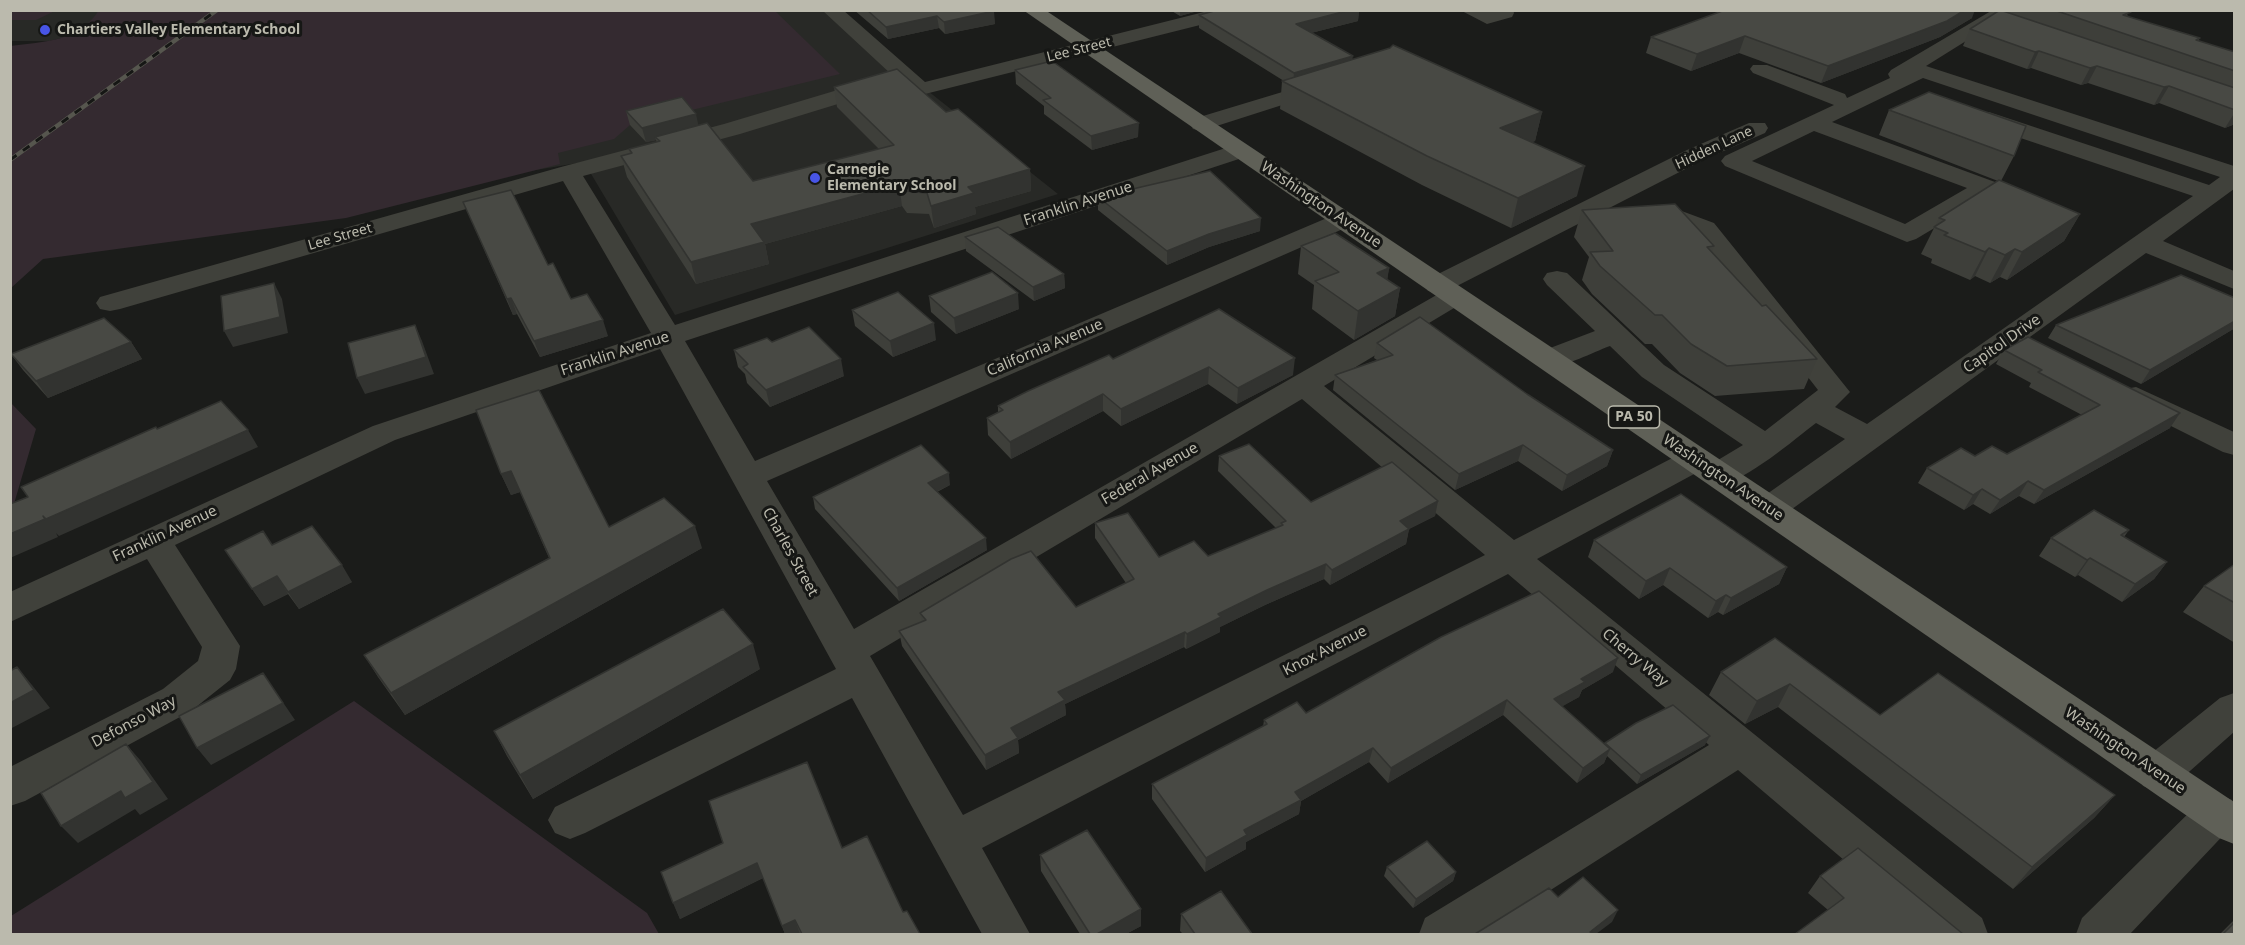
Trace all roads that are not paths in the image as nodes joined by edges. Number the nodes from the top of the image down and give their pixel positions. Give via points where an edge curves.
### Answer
1 (831, 10) edge
2 (1032, 10) edge
3 (1236, 10) edge
4 (1469, 10) edge
5 (1971, 10) edge
6 (1505, 13) dead end
7 (1088, 48) junction
8 (1760, 69) dead end
9 (1345, 79) edge
10 (913, 82) junction
11 (1889, 87) junction
12 (1922, 98) edge
13 (1838, 99) junction
14 (1965, 112) edge
15 (1814, 123) junction
16 (1201, 124) junction
17 (1240, 151) junction
18 (2177, 155) junction
19 (569, 172) junction
20 (2151, 174) junction
21 (2235, 176) edge
22 (2212, 194) junction
23 (1343, 220) junction
24 (1622, 220) edge
25 (2145, 243) junction
26 (1557, 279) dead end
27 (2235, 281) edge
28 (1446, 291) junction
29 (110, 303) dead end
30 (1614, 334) junction
31 (2014, 335) junction
32 (668, 336) junction
33 (2045, 351) edge
34 (1547, 358) junction
35 (2108, 383) edge
36 (1303, 384) junction
37 (1814, 409) junction
38 (1868, 438) junction
39 (1766, 446) junction
40 (2235, 446) edge
41 (1707, 467) junction
42 (748, 477) junction
43 (1769, 509) junction
44 (153, 540) junction
45 (1512, 556) junction
46 (10, 608) edge
47 (853, 664) junction
48 (2235, 710) edge
49 (1740, 747) junction
50 (2158, 773) junction
51 (10, 788) edge
52 (2226, 819) edge
53 (570, 820) dead end
54 (953, 841) junction
55 (1007, 934) edge
56 (1442, 934) edge
57 (1965, 934) edge
58 (2099, 934) edge

1 - 10 street
2 - 7 main road, Washington Avenue / PA 50
3 - 7 street, Lee Street
4 - 6 street via 1488,18
5 - 13 street, Hidden Lane via 1999,20 1893,76
7 - 10 street, Lee Street
7 - 16 main road, Washington Avenue / PA 50
8 - 13 street
9 - 16 street
10 - 19 street, Lee Street
11 - 12 street
11 - 15 street
11 - 18 street via 1922,71
13 - 28 street, Hidden Lane via 1695,155
14 - 20 street
15 - 15 street via 1733,161 1907,234 1986,187
16 - 17 main road, Washington Avenue / PA 50
17 - 23 main road, Washington Avenue / PA 50
17 - 32 street, Franklin Avenue
18 - 20 street
18 - 21 street
19 - 29 street, Lee Street
19 - 32 street, Charles Street
20 - 22 street
21 - 22 street, Capitol Drive
22 - 25 street, Capitol Drive
23 - 28 main road, Washington Avenue / PA 50
23 - 42 street, California Avenue
24 - 37 street, Knox Avenue via 1645,213 1678,218 1706,228 1835,392
25 - 27 street
25 - 31 street, Capitol Drive
26 - 30 street
28 - 34 main road, Washington Avenue / PA 50
28 - 36 street, Federal Avenue
30 - 34 street
30 - 39 street via 1653,372
31 - 33 street
31 - 38 street, Capitol Drive
32 - 42 street, Charles Street
32 - 44 street, Franklin Avenue via 384,433
34 - 41 main road, Washington Avenue / PA 50
35 - 40 street
36 - 45 street, Cherry Way
36 - 47 street, Federal Avenue
37 - 38 street
37 - 39 street, Knox Avenue
38 - 43 street, Capitol Drive
39 - 41 street, Knox Avenue
41 - 43 main road, Washington Avenue / PA 50
41 - 45 street, Knox Avenue
42 - 47 street, Charles Street
43 - 50 main road, Washington Avenue / PA 50
44 - 46 street, Franklin Avenue
44 - 51 street, Defonso Way via 221,646 216,669 177,700
45 - 49 street, Cherry Way
45 - 54 street, Knox Avenue
47 - 53 street, Federal Avenue
47 - 54 street, Charles Street
48 - 50 street
49 - 56 street
49 - 57 street, Cherry Way
50 - 52 main road, Washington Avenue / PA 50
52 - 58 street
54 - 55 street, Charles Street

